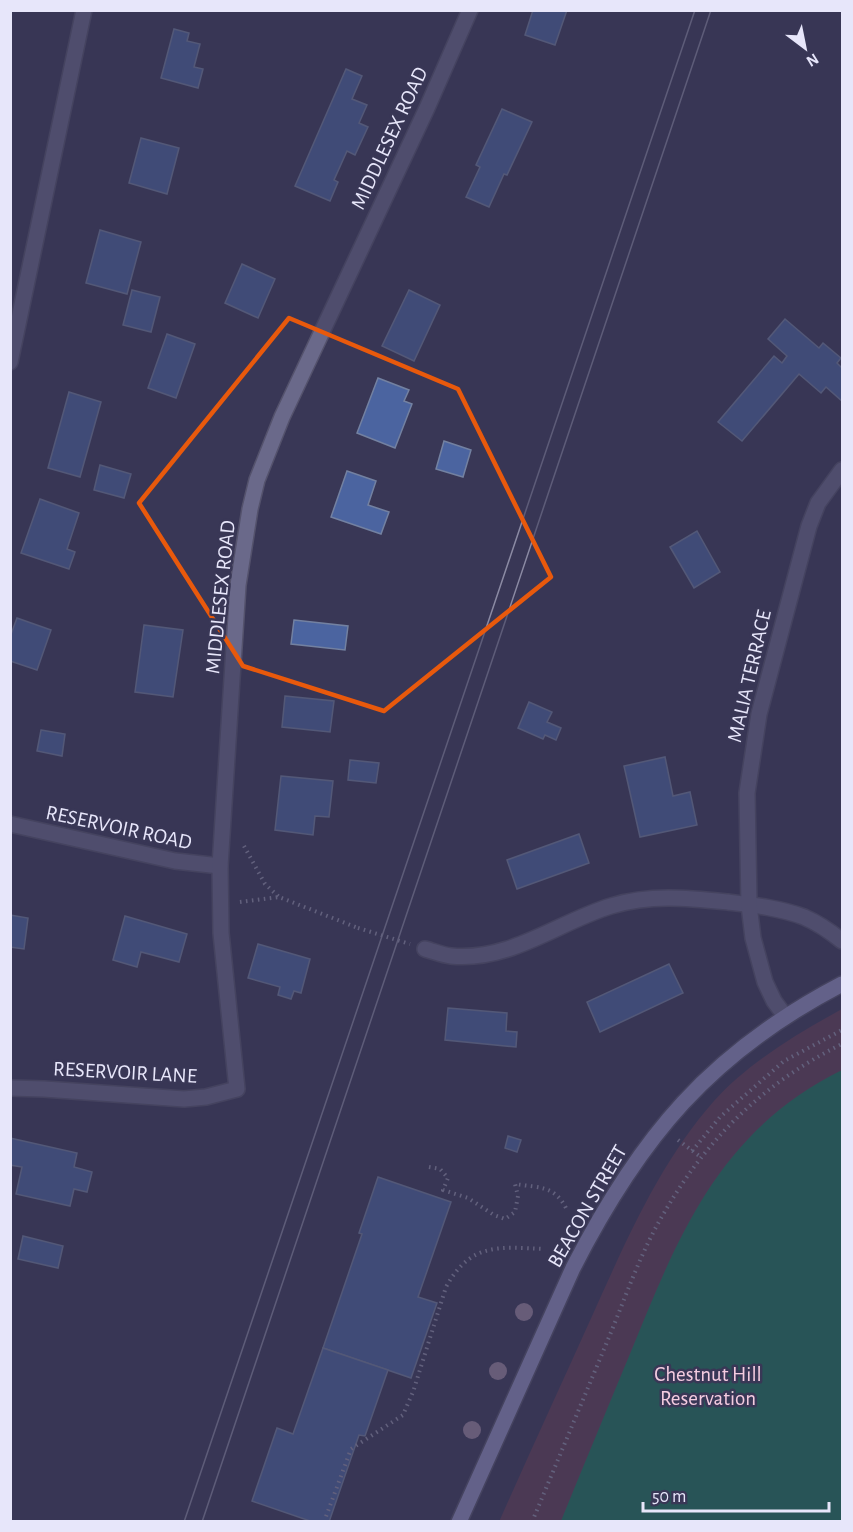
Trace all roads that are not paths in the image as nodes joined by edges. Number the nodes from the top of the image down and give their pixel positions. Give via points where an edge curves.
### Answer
1 (84, 10) edge
2 (470, 10) edge
3 (10, 362) edge
4 (843, 470) edge
5 (10, 824) edge
6 (220, 866) junction
7 (749, 904) junction
8 (843, 941) edge
9 (425, 949) dead end
10 (843, 984) edge
11 (786, 1016) junction
12 (10, 1088) edge
13 (237, 1089) joint
14 (459, 1521) edge

1 - 3 street
2 - 6 street, MIDDLESEX ROAD via 282,417 257,480 238,585
4 - 7 street, MALIA TERRACE via 818,503 809,526 759,714 747,793
5 - 6 street, RESERVOIR ROAD via 175,861
6 - 13 street, MIDDLESEX ROAD via 221,933
7 - 8 street via 805,917
7 - 9 street via 652,898 609,906 540,938 495,952 451,956
7 - 11 street via 762,972 774,1001
10 - 11 main road, BEACON STREET
11 - 14 main road, BEACON STREET via 700,1084 634,1162 573,1269
12 - 13 street, RESERVOIR LANE via 184,1099

